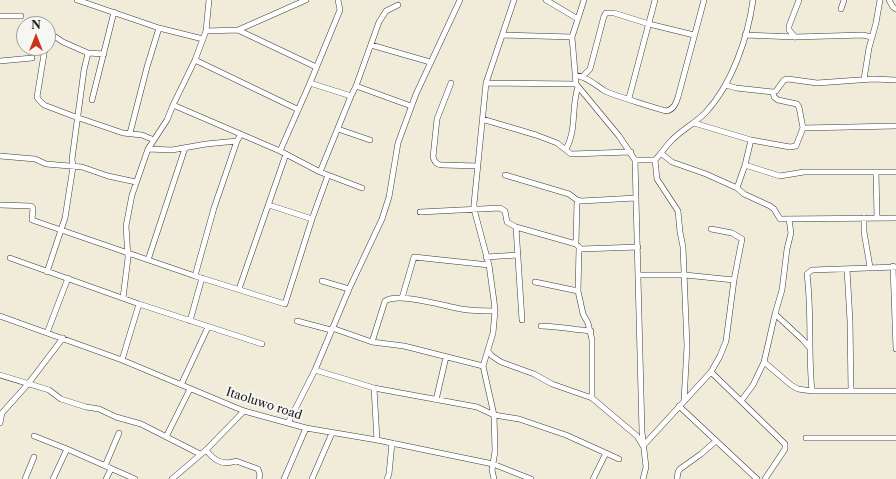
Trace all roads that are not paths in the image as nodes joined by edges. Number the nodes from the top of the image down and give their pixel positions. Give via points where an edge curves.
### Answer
1 (77, 0) edge
2 (209, 0) edge
3 (306, 0) edge
4 (338, 0) edge
5 (460, 0) edge
6 (514, 0) edge
7 (546, 0) edge
8 (584, 0) edge
9 (655, 0) edge
10 (704, 0) edge
11 (753, 0) edge
12 (799, 0) edge
13 (844, 0) edge
14 (880, 0) edge
15 (889, 0) edge
16 (398, 5) dead end
17 (841, 9) dead end
18 (896, 9) edge
19 (114, 12) junction
20 (0, 16) edge
21 (16, 16) edge
22 (578, 19) junction
23 (648, 24) junction
24 (159, 28) junction
25 (238, 30) junction
26 (206, 31) junction
27 (503, 35) junction
28 (694, 35) junction
29 (745, 35) junction
30 (56, 36) edge
31 (572, 37) junction
32 (871, 37) junction
33 (795, 38) junction
34 (203, 39) junction
35 (372, 45) junction
36 (88, 53) junction
37 (104, 54) junction
38 (44, 56) edge
39 (32, 58) dead end
40 (195, 60) junction
41 (0, 61) edge
42 (430, 62) junction
43 (316, 67) junction
44 (576, 75) junction
45 (583, 76) junction
46 (864, 80) junction
47 (896, 80) edge
48 (310, 83) junction
49 (451, 83) dead end
50 (486, 83) junction
51 (577, 85) junction
52 (726, 85) junction
53 (356, 86) junction
54 (773, 92) junction
55 (351, 96) junction
56 (629, 98) junction
57 (92, 100) dead end
58 (173, 105) junction
59 (411, 106) junction
60 (297, 109) junction
61 (78, 117) junction
62 (482, 119) junction
63 (694, 123) junction
64 (896, 126) edge
65 (804, 128) junction
66 (338, 129) junction
67 (130, 133) junction
68 (241, 134) junction
69 (154, 140) junction
70 (370, 140) dead end
71 (751, 140) junction
72 (237, 141) junction
73 (185, 148) junction
74 (148, 149) junction
75 (566, 149) junction
76 (280, 151) junction
77 (631, 152) junction
78 (286, 154) junction
79 (662, 154) junction
80 (0, 156) edge
81 (635, 160) junction
82 (656, 160) junction
83 (478, 166) junction
84 (745, 166) junction
85 (73, 167) junction
86 (320, 172) junction
87 (876, 172) junction
88 (896, 172) edge
89 (328, 175) junction
90 (505, 175) dead end
91 (136, 182) junction
92 (362, 188) dead end
93 (737, 188) junction
94 (636, 198) junction
95 (577, 200) junction
96 (0, 205) edge
97 (269, 205) junction
98 (474, 209) junction
99 (420, 212) dead end
100 (864, 218) junction
101 (878, 218) junction
102 (896, 218) edge
103 (312, 219) junction
104 (789, 220) junction
105 (516, 227) junction
106 (711, 229) dead end
107 (61, 230) junction
108 (577, 246) junction
109 (638, 247) junction
110 (128, 253) junction
111 (518, 254) junction
112 (486, 257) junction
113 (10, 258) dead end
114 (148, 260) junction
115 (489, 265) junction
116 (870, 267) junction
117 (894, 267) edge
118 (847, 269) junction
119 (47, 272) junction
120 (638, 275) junction
121 (195, 276) junction
122 (685, 276) junction
123 (68, 278) junction
124 (202, 278) junction
125 (734, 280) junction
126 (322, 281) dead end
127 (535, 282) dead end
128 (239, 289) junction
129 (349, 289) junction
130 (578, 291) junction
131 (123, 298) junction
132 (402, 298) junction
133 (139, 304) junction
134 (495, 311) junction
135 (774, 314) junction
136 (0, 316) edge
137 (522, 320) dead end
138 (190, 321) junction
139 (297, 321) dead end
140 (541, 326) dead end
141 (208, 327) junction
142 (332, 329) junction
143 (591, 331) junction
144 (47, 333) junction
145 (63, 338) junction
146 (372, 342) junction
147 (262, 344) dead end
148 (810, 348) junction
149 (896, 348) edge
150 (488, 351) junction
151 (446, 357) junction
152 (122, 360) junction
153 (764, 362) junction
154 (483, 366) junction
155 (314, 370) junction
156 (711, 372) junction
157 (0, 375) edge
158 (28, 384) junction
159 (180, 385) junction
160 (374, 388) junction
161 (190, 389) junction
162 (812, 391) junction
163 (850, 391) junction
164 (896, 391) edge
165 (592, 398) junction
166 (436, 400) junction
167 (684, 401) junction
168 (741, 401) junction
169 (679, 406) junction
170 (244, 411) junction
171 (1, 412) edge
172 (494, 415) junction
173 (0, 423) edge
174 (288, 423) junction
175 (306, 428) junction
176 (119, 433) dead end
177 (332, 433) junction
178 (34, 436) dead end
179 (166, 436) junction
180 (806, 438) dead end
181 (896, 438) edge
182 (377, 440) junction
183 (716, 440) junction
184 (392, 443) junction
185 (643, 446) junction
186 (67, 449) junction
187 (206, 450) junction
188 (606, 453) junction
189 (200, 454) junction
190 (34, 457) dead end
191 (619, 459) dead end
192 (493, 464) junction
193 (105, 466) junction
194 (111, 469) junction
195 (390, 477) edge
196 (25, 479) edge
197 (52, 479) edge
198 (106, 479) edge
199 (135, 479) edge
200 (172, 479) edge
201 (259, 479) edge
202 (284, 479) edge
203 (312, 479) edge
204 (494, 479) edge
205 (531, 479) edge
206 (593, 479) edge
207 (642, 479) edge
208 (677, 479) edge
209 (757, 479) edge
210 (765, 479) edge

1 - 19 street
2 - 26 street
3 - 25 street
4 - 43 street via 340,10
5 - 42 street
6 - 27 street
7 - 22 street
8 - 22 street
9 - 23 street
10 - 28 street
11 - 29 street
12 - 33 street via 789,26
13 - 17 street
14 - 32 street
15 - 18 street
16 - 35 street via 386,12
19 - 24 street
19 - 37 street
20 - 21 street
22 - 31 street
23 - 28 street
23 - 45 street via 614,13 606,13 590,69
23 - 56 street
24 - 34 street
24 - 67 street
25 - 26 street
25 - 43 street
26 - 34 street
27 - 31 street
27 - 50 street
28 - 56 street via 673,108 663,111
29 - 33 street
29 - 52 street
30 - 36 street
31 - 44 street
32 - 33 street via 862,35
32 - 46 street
34 - 40 street
35 - 42 street
35 - 53 street
36 - 37 street
36 - 61 street
37 - 57 street
38 - 61 street via 37,97 44,105
39 - 41 street
40 - 58 street
40 - 60 street
42 - 59 street
43 - 48 street
44 - 45 street
44 - 51 street
45 - 56 street via 606,91
46 - 47 street
46 - 54 street via 817,82 788,79
48 - 55 street
48 - 60 street
49 - 83 street via 436,119 433,157 438,165
50 - 51 street
50 - 62 street
51 - 75 street via 573,128
51 - 77 street
52 - 54 street
52 - 63 street
53 - 55 street
53 - 59 street
54 - 65 street via 778,100 797,104
55 - 66 street
58 - 68 street
58 - 69 street
59 - 129 street via 398,143 389,196 382,219
60 - 76 street
61 - 67 street via 123,133
61 - 85 street
62 - 75 street via 536,135
62 - 83 street
63 - 71 street
63 - 79 street via 671,141
64 - 65 street
65 - 71 street via 796,146
66 - 70 street
66 - 86 street
67 - 69 street
68 - 72 street
68 - 76 street
69 - 74 street
71 - 84 street
72 - 73 street
72 - 121 street via 214,208
73 - 74 street
73 - 114 street
74 - 91 street
75 - 77 street via 575,155
76 - 78 street
77 - 81 street
78 - 86 street
78 - 97 street
79 - 82 street
79 - 93 street via 672,162
80 - 85 street via 35,159 46,164
81 - 82 street
81 - 94 street
82 - 122 street via 657,178 678,212 684,247
83 - 98 street
84 - 87 street via 780,176 804,172
84 - 93 street
85 - 91 street
85 - 107 street
86 - 89 street
87 - 88 street
87 - 101 street
89 - 92 street
89 - 103 street
90 - 95 street via 569,194
91 - 110 street via 126,226
93 - 104 street via 770,206 780,219
94 - 95 street
94 - 109 street
95 - 108 street
96 - 107 street via 31,206 32,220
97 - 103 street
97 - 128 street
98 - 99 street
98 - 105 street via 502,208 508,222
98 - 112 street
100 - 101 street
100 - 104 street
100 - 116 street
101 - 102 street
103 - 128 street via 285,304
104 - 135 street via 791,233 782,290
105 - 108 street
105 - 111 street
106 - 125 street via 732,233 742,239
107 - 110 street
107 - 119 street
108 - 109 street via 584,250
108 - 130 street
109 - 120 street
110 - 114 street
110 - 131 street
111 - 112 street
111 - 137 street
112 - 115 street
113 - 119 street
114 - 121 street
115 - 132 street via 414,257
115 - 134 street
116 - 117 street
116 - 118 street
117 - 149 street
118 - 148 street via 812,270 807,274 810,296
118 - 163 street
119 - 123 street
120 - 122 street
120 - 185 street
121 - 124 street
122 - 125 street
122 - 167 street via 687,346
123 - 131 street
123 - 144 street
124 - 128 street
124 - 138 street
125 - 156 street via 726,341
126 - 129 street
127 - 130 street
129 - 142 street
130 - 143 street via 583,314
131 - 133 street
132 - 134 street via 462,310
132 - 146 street via 385,301
133 - 138 street
133 - 152 street
134 - 150 street
135 - 148 street
135 - 153 street
136 - 144 street, Itaoluwo road
138 - 141 street
139 - 142 street
140 - 143 street
141 - 147 street
141 - 159 street
142 - 146 street
142 - 155 street
143 - 165 street
144 - 145 street, Itaoluwo road
145 - 152 street, Itaoluwo road
145 - 158 street
146 - 151 street via 404,346
148 - 162 street
150 - 154 street
150 - 165 street via 501,362
151 - 154 street
151 - 166 street
152 - 159 street, Itaoluwo road
153 - 162 street via 791,385
153 - 168 street via 753,385
154 - 172 street
155 - 160 street
155 - 174 street
156 - 167 street
156 - 168 street
157 - 158 street
158 - 171 street
158 - 179 street via 49,390 61,399 103,410 141,424
159 - 161 street, Itaoluwo road
160 - 166 street
160 - 182 street
161 - 170 street, Itaoluwo road
161 - 179 street
162 - 163 street
163 - 164 street
165 - 185 street via 637,436
166 - 172 street via 477,407
167 - 169 street
168 - 210 street via 786,446
169 - 183 street
169 - 185 street
170 - 174 street, Itaoluwo road
170 - 187 street
171 - 173 street
172 - 188 street via 519,419
172 - 192 street
174 - 175 street, Itaoluwo road
175 - 177 street, Itaoluwo road
175 - 202 street
176 - 193 street
177 - 182 street, Itaoluwo road
177 - 203 street
178 - 186 street
179 - 189 street
180 - 181 street
182 - 184 street, Itaoluwo road
183 - 208 street via 680,469
183 - 209 street
184 - 192 street, Itaoluwo road
184 - 195 street
185 - 207 street via 646,467
186 - 193 street
186 - 197 street
187 - 189 street
187 - 201 street via 218,462 229,464 236,461 258,469
188 - 191 street
188 - 206 street
189 - 200 street
190 - 196 street
192 - 204 street
192 - 205 street, Itaoluwo road
193 - 194 street
194 - 198 street
194 - 199 street

